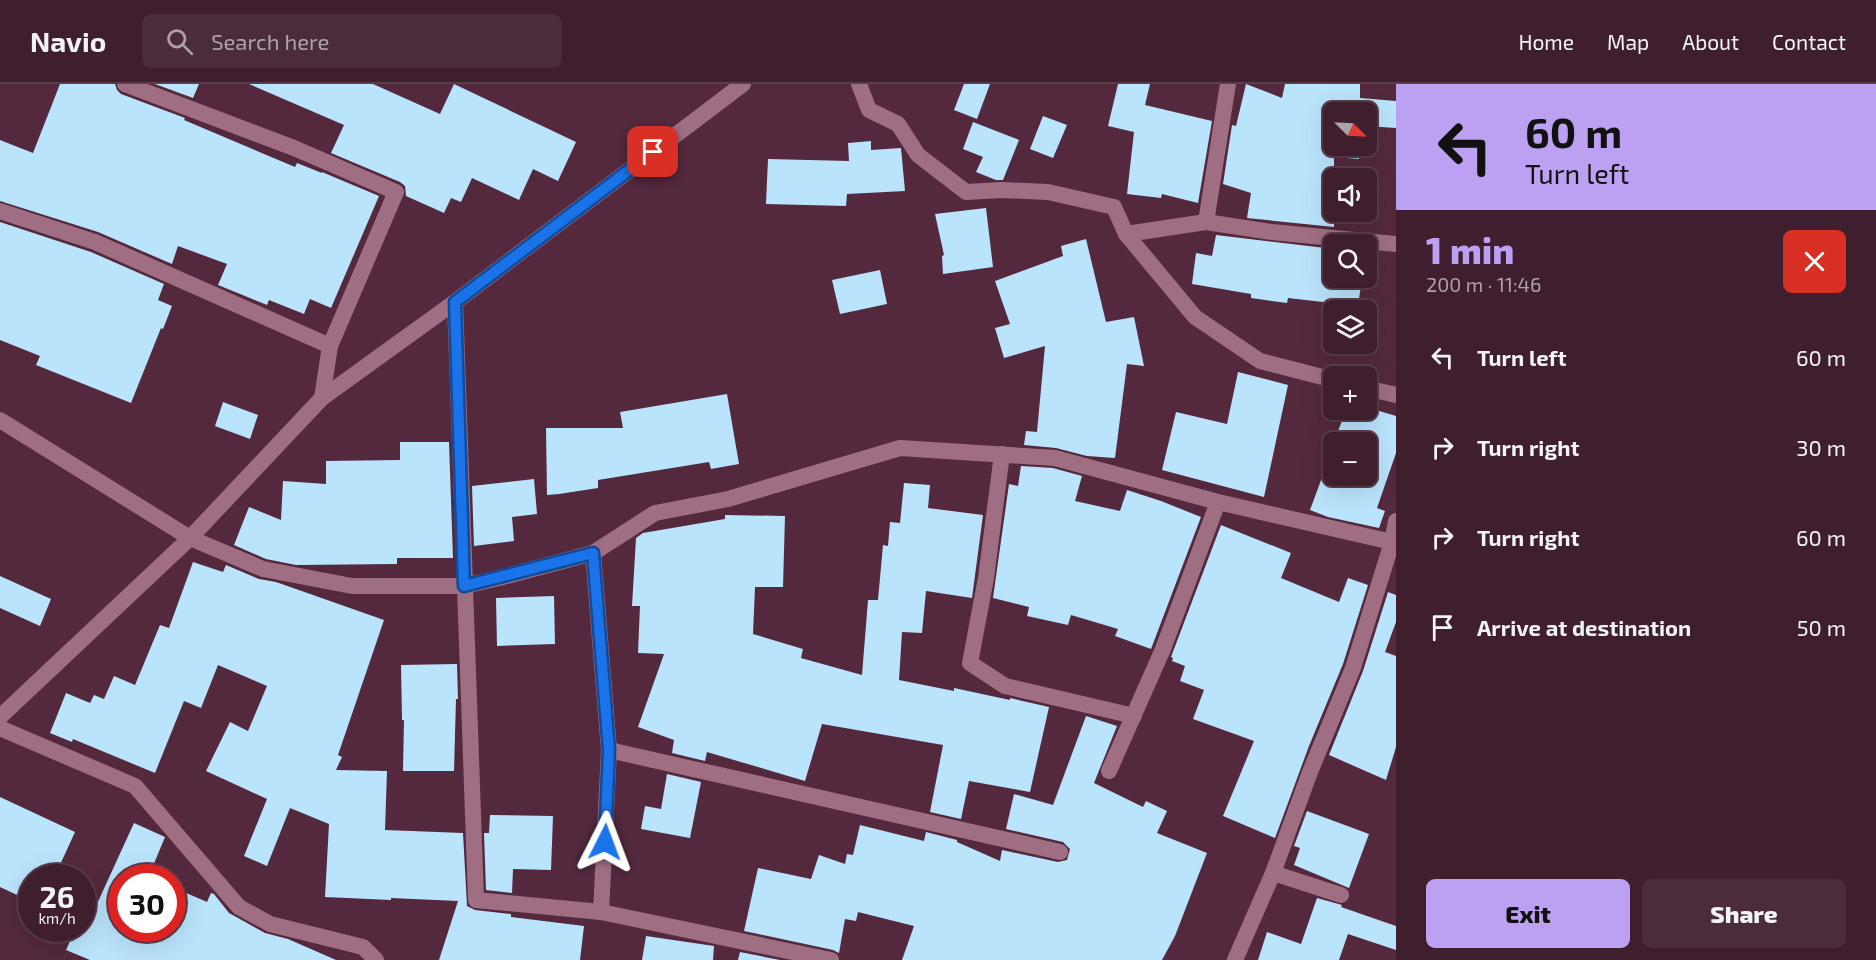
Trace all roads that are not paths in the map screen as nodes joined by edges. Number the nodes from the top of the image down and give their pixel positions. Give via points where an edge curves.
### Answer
1 (125, 84) edge
2 (743, 84) edge
3 (859, 84) edge
4 (1228, 84) edge
5 (0, 211) edge
6 (1206, 222) junction
7 (1126, 234) junction
8 (1396, 244) edge
9 (455, 302) junction
10 (330, 346) junction
11 (1323, 377) edge
12 (1377, 391) edge
13 (1396, 395) edge
14 (322, 398) junction
15 (0, 420) edge
16 (1002, 454) junction
17 (1218, 502) junction
18 (1396, 521) edge
19 (190, 538) junction
20 (1394, 542) edge
21 (593, 553) junction
22 (464, 586) junction
23 (1134, 716) junction
24 (0, 717) edge
25 (0, 728) edge
26 (609, 750) junction
27 (1108, 771) dead end
28 (1060, 852) dead end
29 (1273, 873) junction
30 (1341, 895) dead end
31 (602, 912) junction
32 (360, 954) edge
33 (825, 959) edge
34 (376, 960) edge
35 (1235, 960) edge

1 - 10 street via 294,148 396,192
2 - 9 street
3 - 7 street via 869,110 898,124 918,155 966,192 1048,192 1114,207
4 - 6 street
5 - 10 street via 95,242
6 - 7 street
6 - 8 street
7 - 11 street via 1195,317 1260,361
9 - 14 street
9 - 22 street
10 - 14 street
12 - 13 street
14 - 19 street
15 - 19 street
16 - 17 street via 1055,458
16 - 21 street via 900,448 729,499 655,513
16 - 23 street via 970,663 1005,686
17 - 20 street
17 - 23 street
18 - 20 street
19 - 22 street via 262,569 352,586
19 - 24 street
20 - 29 street via 1353,668
21 - 22 street
21 - 26 street
22 - 31 street via 476,900
23 - 27 street
25 - 32 street via 135,786 239,907 270,924
26 - 28 street
26 - 31 street
29 - 30 street
29 - 35 street
31 - 33 street
32 - 34 street

